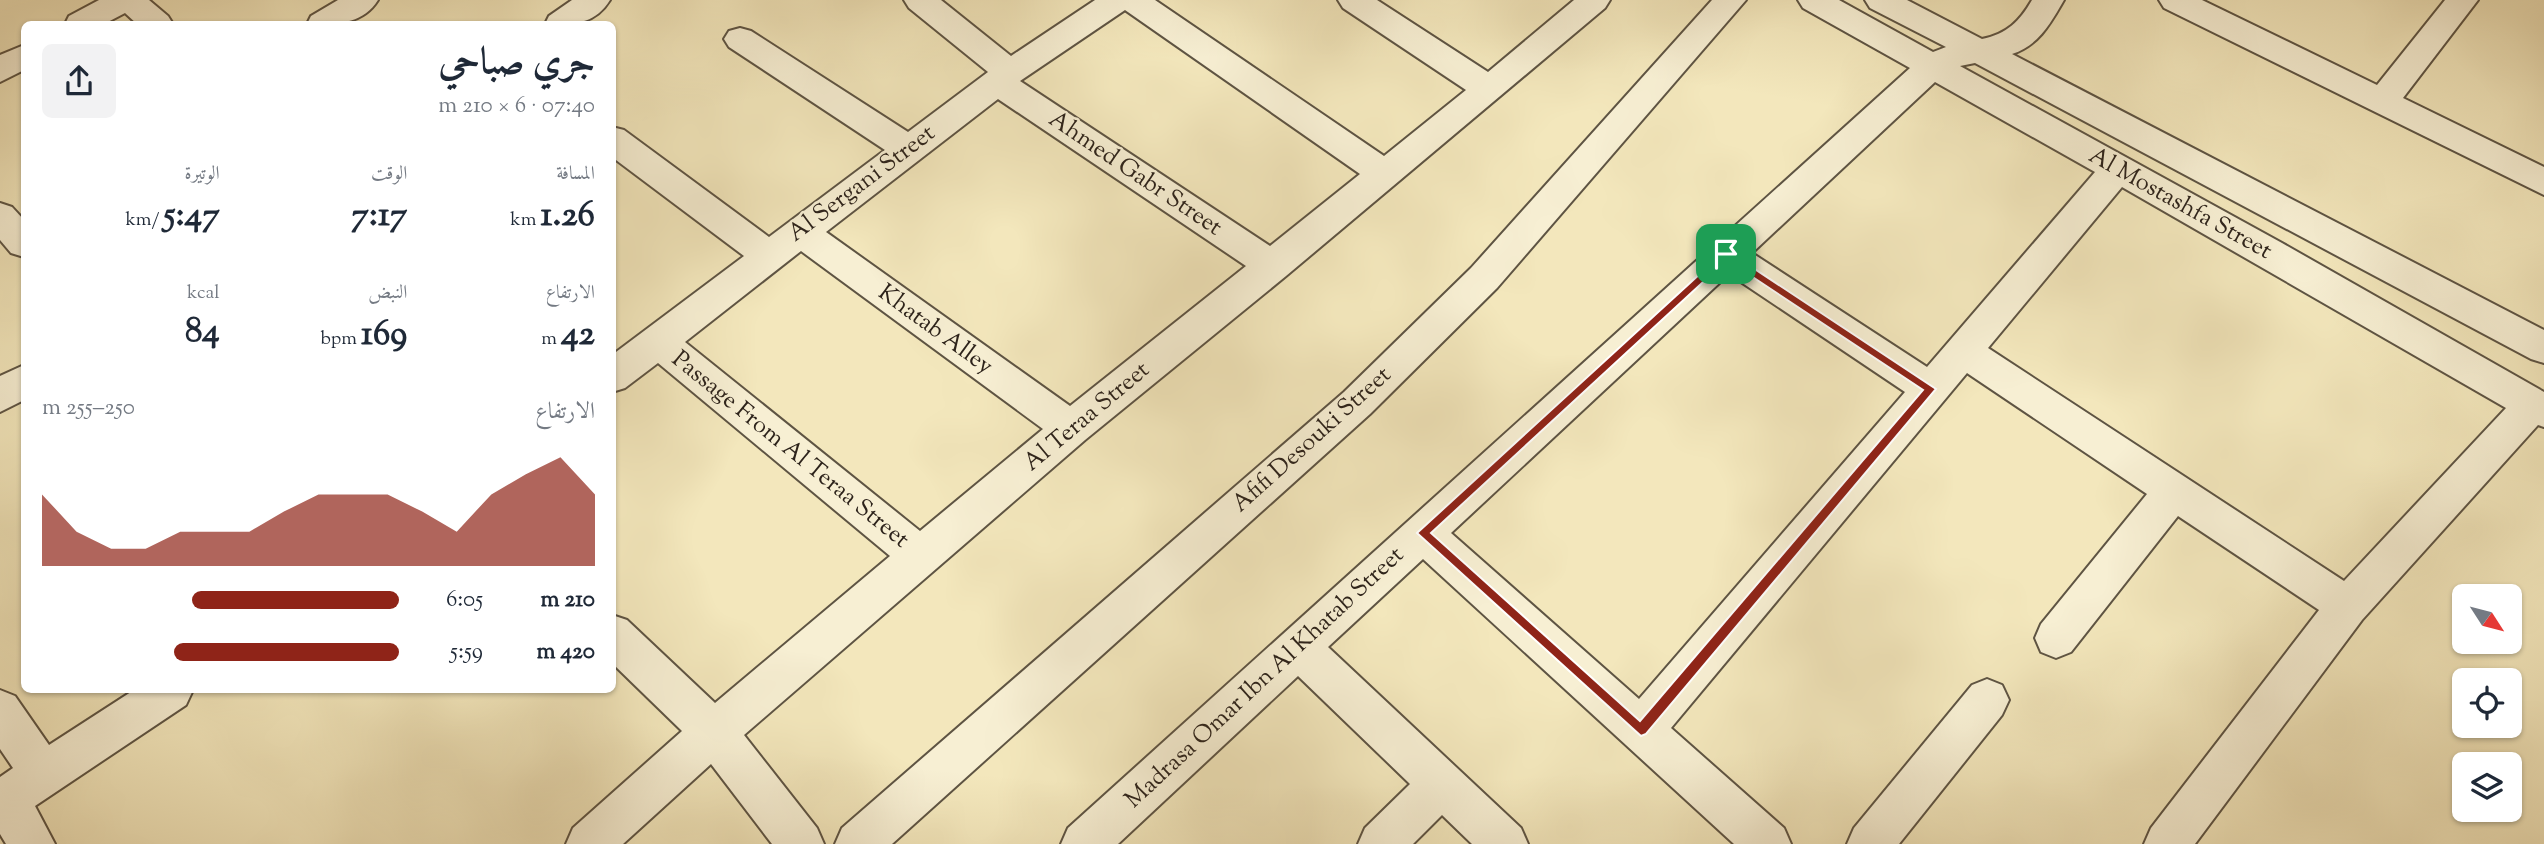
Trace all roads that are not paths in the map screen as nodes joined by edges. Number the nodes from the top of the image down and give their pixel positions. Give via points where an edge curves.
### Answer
1 (124, 0) edge
2 (129, 0) edge
3 (362, 0) edge
4 (594, 0) edge
5 (920, 0) edge
6 (1117, 0) edge
7 (1133, 0) edge
8 (1354, 0) edge
9 (1594, 0) edge
10 (1730, 0) edge
11 (1814, 0) edge
12 (1881, 0) edge
13 (2048, 0) edge
14 (2175, 0) edge
15 (2462, 0) edge
16 (2227, 10) edge
17 (86, 21) edge
18 (154, 21) edge
19 (327, 21) edge
20 (564, 21) edge
21 (740, 39) dead end
22 (1981, 51) junction
23 (21, 58) edge
24 (1933, 65) junction
25 (0, 70) edge
26 (1003, 77) junction
27 (1489, 89) junction
28 (2382, 102) junction
29 (616, 142) edge
30 (909, 149) junction
31 (2118, 169) junction
32 (1385, 174) junction
33 (2544, 182) edge
34 (0, 216) edge
35 (799, 231) junction
36 (21, 240) edge
37 (1726, 254) junction
38 (768, 255) junction
39 (1273, 265) junction
40 (2538, 332) edge
41 (659, 342) junction
42 (1964, 351) junction
43 (616, 374) edge
44 (21, 383) edge
45 (1931, 389) junction
46 (0, 396) edge
47 (2539, 408) edge
48 (1071, 428) junction
49 (2174, 491) junction
50 (1423, 533) junction
51 (921, 557) junction
52 (2347, 606) junction
53 (616, 638) edge
54 (2056, 638) dead end
55 (1298, 647) junction
56 (167, 693) edge
57 (1987, 700) dead end
58 (0, 711) edge
59 (1641, 730) junction
60 (714, 732) junction
61 (44, 776) junction
62 (1441, 784) junction
63 (3, 801) edge
64 (32, 844) edge
65 (589, 844) edge
66 (801, 844) edge
67 (858, 844) edge
68 (1084, 844) edge
69 (1381, 844) edge
70 (1505, 844) edge
71 (1768, 844) edge
72 (1870, 844) edge
73 (2167, 844) edge

1 - 17 street
2 - 18 street
3 - 19 street
4 - 20 street
5 - 26 street, Ahmed Gabr Street
6 - 26 street, Al Sergani Street
7 - 32 street
8 - 27 street
9 - 27 street, Al Teraa Street
10 - 67 street, Afifi Desouki Street via 1484,278 1357,403
11 - 24 street, Al Mostashfa Street
12 - 22 street, Al Mostashfa Street
13 - 22 street, Madrasa Omar Ibn Al Khatab Street via 2029,32 2001,48
14 - 16 street
15 - 28 street
16 - 28 street
21 - 30 street
22 - 24 street, Madrasa Omar Ibn Al Khatab Street via 1952,55
22 - 40 street, Al Mostashfa Street
23 - 25 street
24 - 31 street, Al Mostashfa Street
24 - 37 street, Madrasa Omar Ibn Al Khatab Street
26 - 30 street, Al Sergani Street
26 - 39 street, Ahmed Gabr Street
27 - 32 street, Al Teraa Street
28 - 33 street
29 - 38 street
30 - 35 street, Al Sergani Street
31 - 42 street
31 - 47 street, Al Mostashfa Street
32 - 39 street, Al Teraa Street
34 - 36 street
35 - 38 street, Al Sergani Street
35 - 48 street, Khatab Alley
37 - 45 street
37 - 50 street, Madrasa Omar Ibn Al Khatab Street
38 - 41 street, Al Sergani Street
39 - 48 street, Al Teraa Street
41 - 43 street, Al Sergani Street
41 - 51 street, Passage From Al Teraa Street
42 - 45 street
42 - 49 street
44 - 46 street
45 - 59 street
47 - 52 street
48 - 51 street, Al Teraa Street
49 - 52 street
49 - 54 street
50 - 55 street, Madrasa Omar Ibn Al Khatab Street
50 - 59 street
51 - 60 street, Al Teraa Street
52 - 73 street
53 - 60 street
55 - 62 street
55 - 68 street, Madrasa Omar Ibn Al Khatab Street
56 - 61 street
57 - 72 street
58 - 61 street
59 - 71 street
60 - 65 street, Al Teraa Street
60 - 66 street
61 - 63 street
62 - 69 street
62 - 70 street
63 - 64 street

